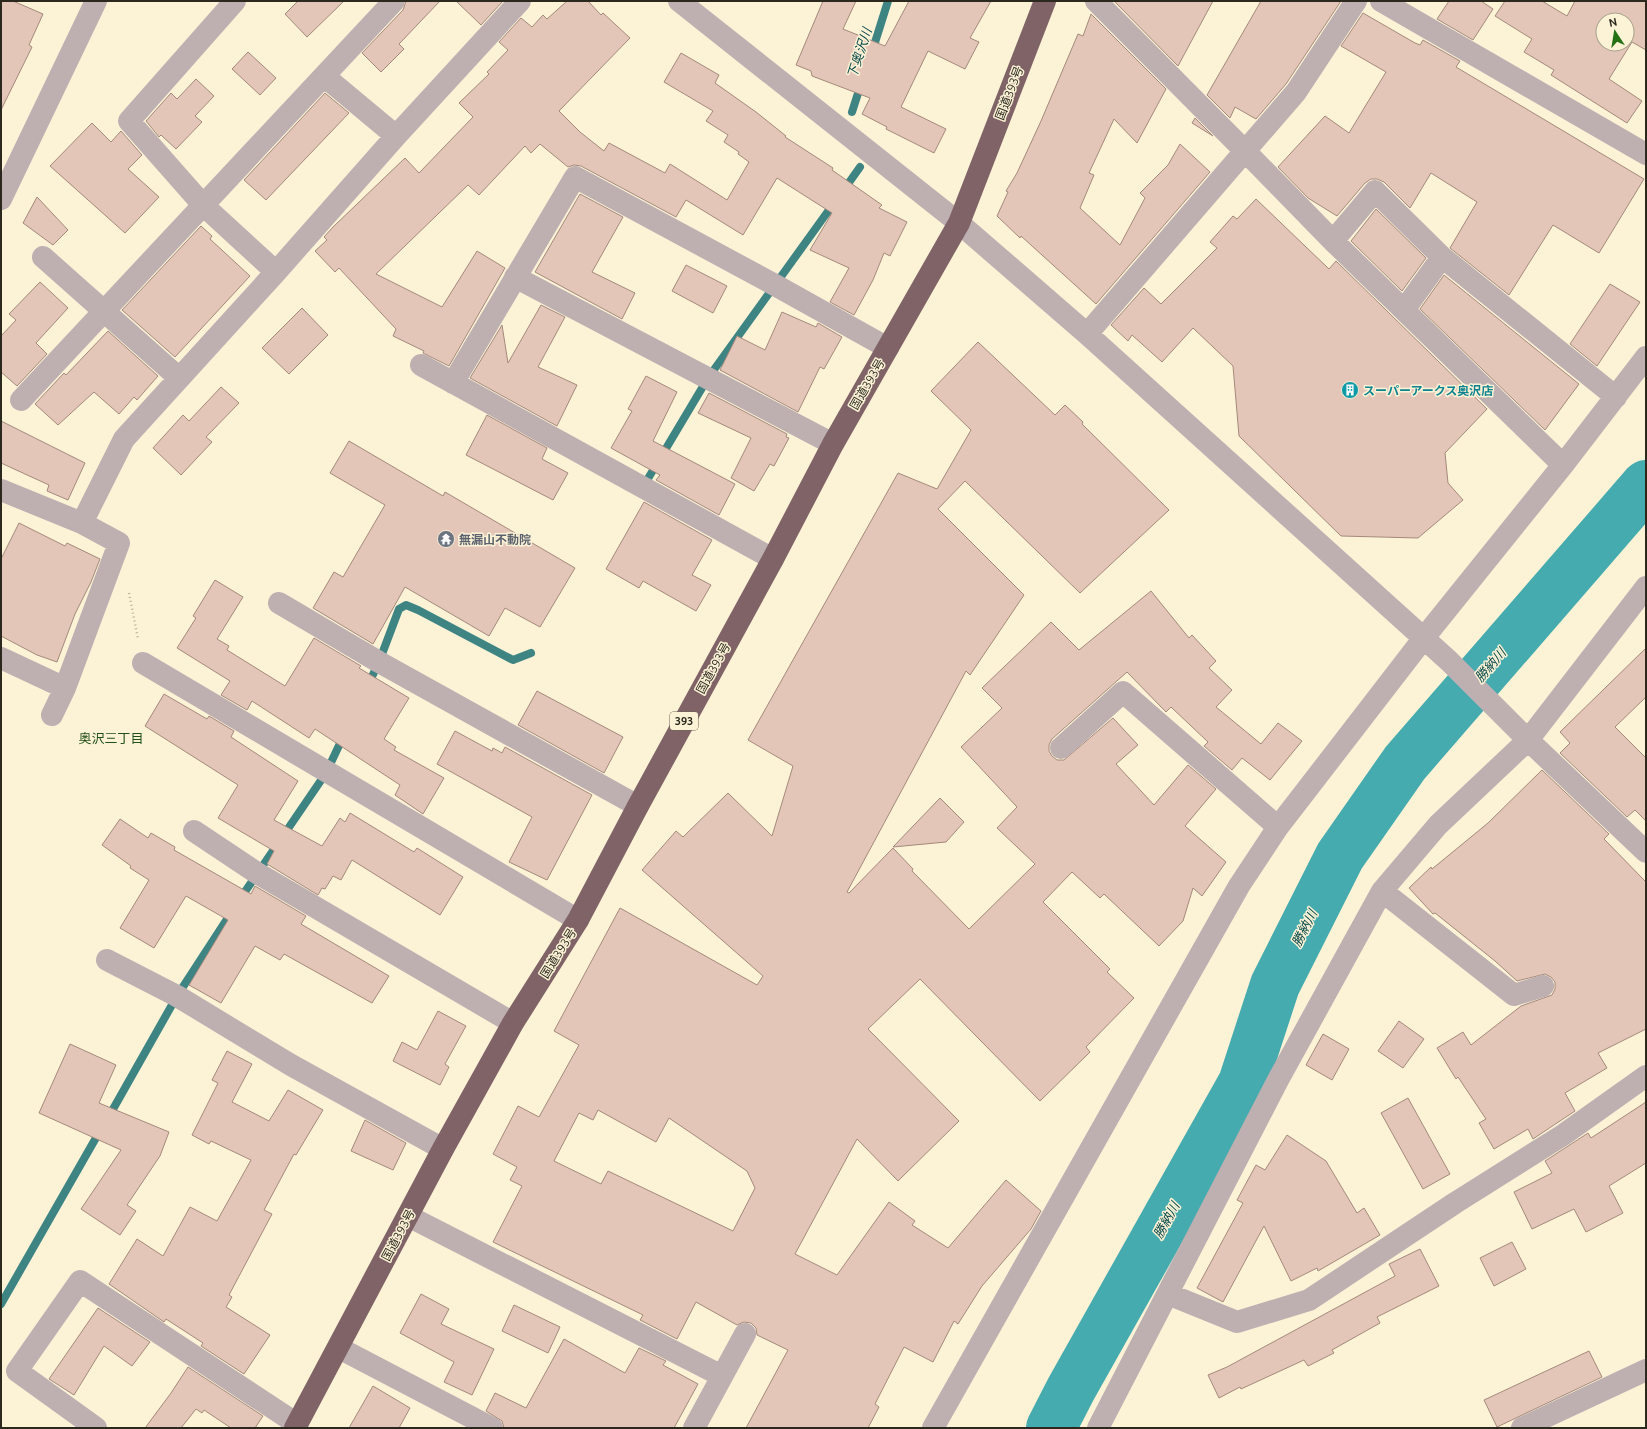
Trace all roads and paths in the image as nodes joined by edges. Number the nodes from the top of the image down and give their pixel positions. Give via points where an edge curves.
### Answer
1 (96, 1) edge
2 (235, 1) edge
3 (394, 1) edge
4 (520, 1) edge
5 (679, 1) edge
6 (1045, 1) edge
7 (1096, 1) edge
8 (1356, 1) edge
9 (1381, 1) edge
10 (324, 76) junction
11 (396, 136) junction
12 (1246, 151) junction
13 (1646, 154) edge
14 (1, 199) edge
15 (203, 206) junction
16 (959, 223) junction
17 (1333, 241) junction
18 (43, 257) dead end
19 (1442, 257) junction
20 (276, 272) junction
21 (515, 277) junction
22 (1404, 310) junction
23 (103, 312) junction
24 (1087, 334) junction
25 (888, 348) junction
26 (1646, 357) edge
27 (421, 365) dead end
28 (178, 378) junction
29 (453, 383) junction
30 (1616, 396) junction
31 (21, 400) dead end
32 (833, 444) junction
33 (1563, 465) junction
34 (1, 490) edge
35 (82, 523) junction
36 (773, 559) junction
37 (1646, 587) edge
38 (128, 588) dead end
39 (279, 603) dead end
40 (1423, 639) junction
41 (1, 658) edge
42 (143, 663) joint
43 (65, 688) junction
44 (52, 715) dead end
45 (1524, 735) junction
46 (1061, 748) dead end
47 (638, 806) junction
48 (1278, 827) junction
49 (194, 831) dead end
50 (1646, 852) edge
51 (1382, 891) junction
52 (578, 920) junction
53 (107, 960) dead end
54 (1543, 986) dead end
55 (513, 1023) junction
56 (1646, 1076) edge
57 (443, 1149) junction
58 (408, 1216) junction
59 (1168, 1294) junction
60 (745, 1334) dead end
61 (339, 1348) junction
62 (1646, 1370) edge
63 (722, 1376) junction
64 (296, 1426) edge
65 (96, 1428) edge
66 (492, 1428) edge
67 (694, 1428) edge
68 (933, 1428) edge
69 (1098, 1428) edge
70 (1522, 1428) edge

1 - 14 street
2 - 15 street via 129,121
3 - 10 street
4 - 11 street
5 - 16 street
6 - 16 highway, 国道393号 / 393
7 - 12 street
8 - 12 street via 1296,92
9 - 13 street
10 - 11 street
10 - 15 street
11 - 20 street
12 - 17 street
12 - 24 street
15 - 20 street
15 - 23 street
16 - 24 street
16 - 25 highway, 国道393号 / 393
17 - 19 street via 1375,191
17 - 22 street
18 - 23 street
19 - 22 street
19 - 30 street
20 - 28 street
21 - 25 street via 575,177
21 - 29 street
21 - 32 street
22 - 33 street
23 - 28 street
23 - 31 street
24 - 40 street
25 - 32 highway, 国道393号 / 393
26 - 30 street
27 - 29 street
28 - 35 street via 124,439
29 - 36 street
30 - 33 street
32 - 36 highway, 国道393号 / 393
33 - 40 street
34 - 35 street
35 - 43 street via 119,543
36 - 47 highway, 国道393号 / 393
37 - 45 street
38 - 42 path
39 - 47 street via 386,666
40 - 45 street
40 - 48 street
41 - 43 street
42 - 52 street
43 - 44 street
45 - 50 street
45 - 51 street via 1438,825
46 - 48 street via 1123,692
47 - 52 highway, 国道393号 / 393
48 - 68 street via 1239,886
49 - 55 street via 257,873
51 - 54 street via 1514,995
51 - 59 street via 1278,1080
52 - 55 highway, 国道393号 / 393
53 - 57 street via 177,996 291,1065
55 - 57 highway, 国道393号 / 393
56 - 59 street via 1563,1135 1309,1300 1237,1322
57 - 58 highway, 国道393号 / 393
58 - 61 highway, 国道393号 / 393
58 - 63 street
59 - 69 street
60 - 63 street
61 - 64 highway, 国道393号 / 393
61 - 66 street
62 - 70 street
63 - 67 street
64 - 65 street via 80,1281 16,1371

